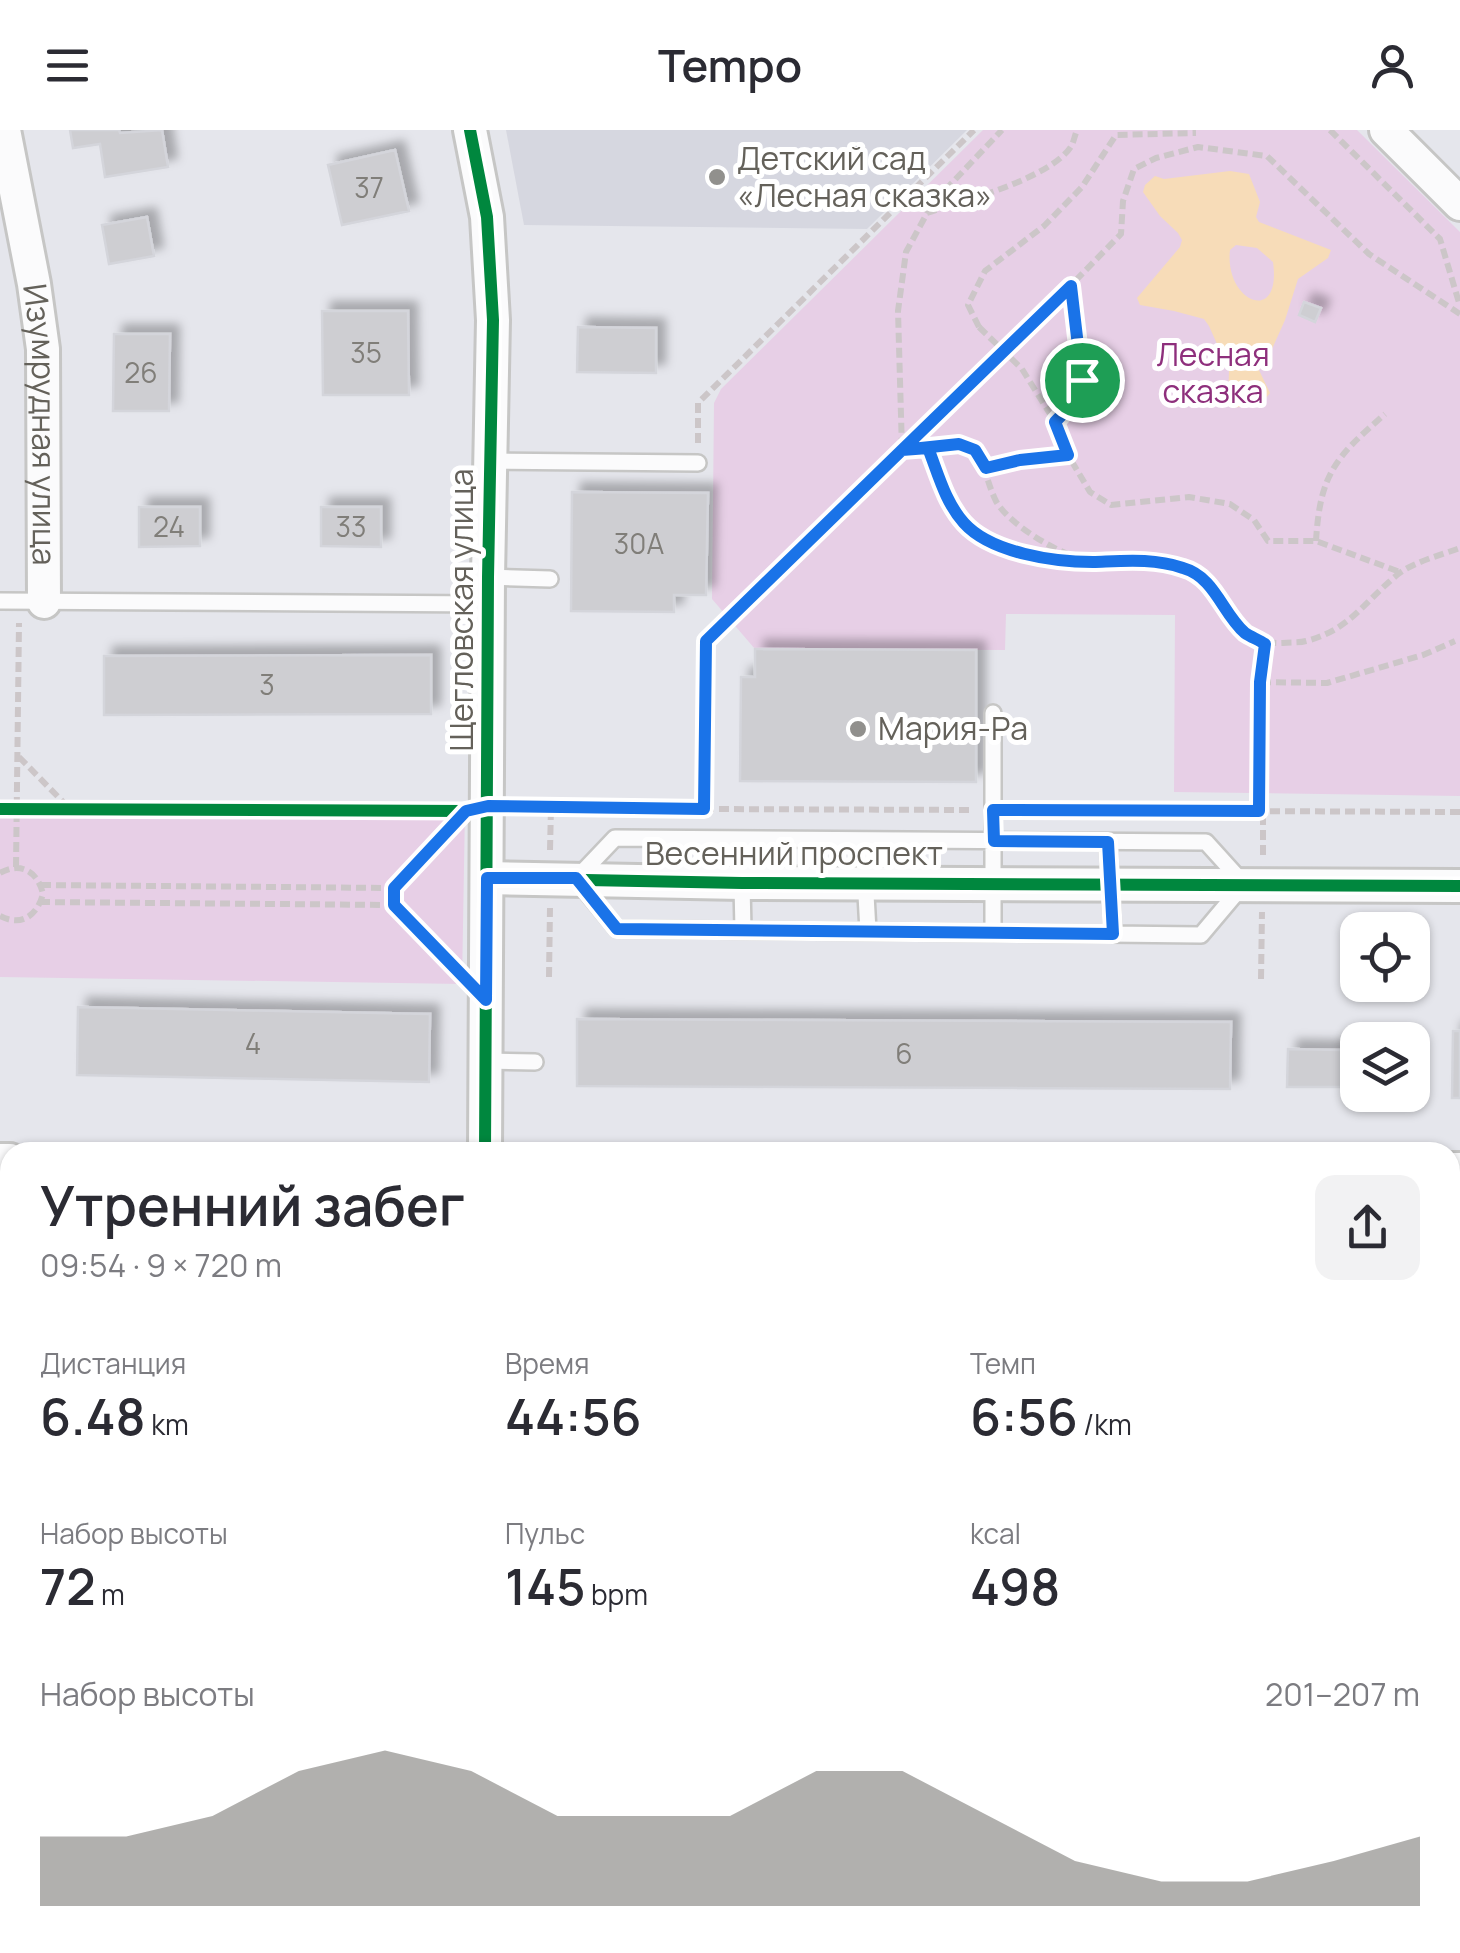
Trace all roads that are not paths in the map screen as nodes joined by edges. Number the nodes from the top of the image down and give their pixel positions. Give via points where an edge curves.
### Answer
1 (4, 130) edge
2 (470, 130) edge
3 (1386, 130) edge
4 (1460, 204) edge
5 (490, 461) junction
6 (698, 463) road end
7 (550, 579) dead end
8 (488, 590) junction
9 (0, 601) edge
10 (32, 602) junction
11 (993, 714) dead end
12 (741, 839) junction
13 (863, 840) junction
14 (994, 841) junction
15 (1108, 842) junction
16 (487, 878) junction
17 (576, 878) junction
18 (742, 882) junction
19 (866, 882) junction
20 (994, 883) junction
21 (1112, 884) junction
22 (1244, 884) junction
23 (1460, 886) edge
24 (743, 930) junction
25 (868, 932) junction
26 (993, 932) junction
27 (1113, 934) junction
28 (486, 1061) junction
29 (535, 1062) dead end
30 (485, 1142) edge

1 - 10 street, Изумрудная улица via 43,349
2 - 5 street, Щегловская улица via 492,267
3 - 4 street
5 - 6 lane
5 - 8 street, Щегловская улица
7 - 8 lane
8 - 10 lane
8 - 16 street, Щегловская улица via 477,808
9 - 10 lane
11 - 14 lane
12 - 13 lane
12 - 17 lane via 614,838
12 - 18 lane
13 - 14 lane
13 - 19 lane
14 - 15 lane
14 - 20 lane
15 - 21 lane
15 - 22 lane via 1206,842
16 - 17 street, Весенний проспект
16 - 28 street, Щегловская улица
17 - 18 street, Весенний проспект
17 - 24 lane via 617,929
18 - 19 street, Весенний проспект
18 - 24 lane
19 - 20 street, Весенний проспект
19 - 25 lane
20 - 21 street, Весенний проспект
20 - 26 lane
21 - 22 street, Весенний проспект
21 - 27 lane
22 - 23 street, Весенний проспект
22 - 27 lane via 1201,935
24 - 25 lane
25 - 26 lane
26 - 27 lane
28 - 29 lane
28 - 30 street, Щегловская улица

